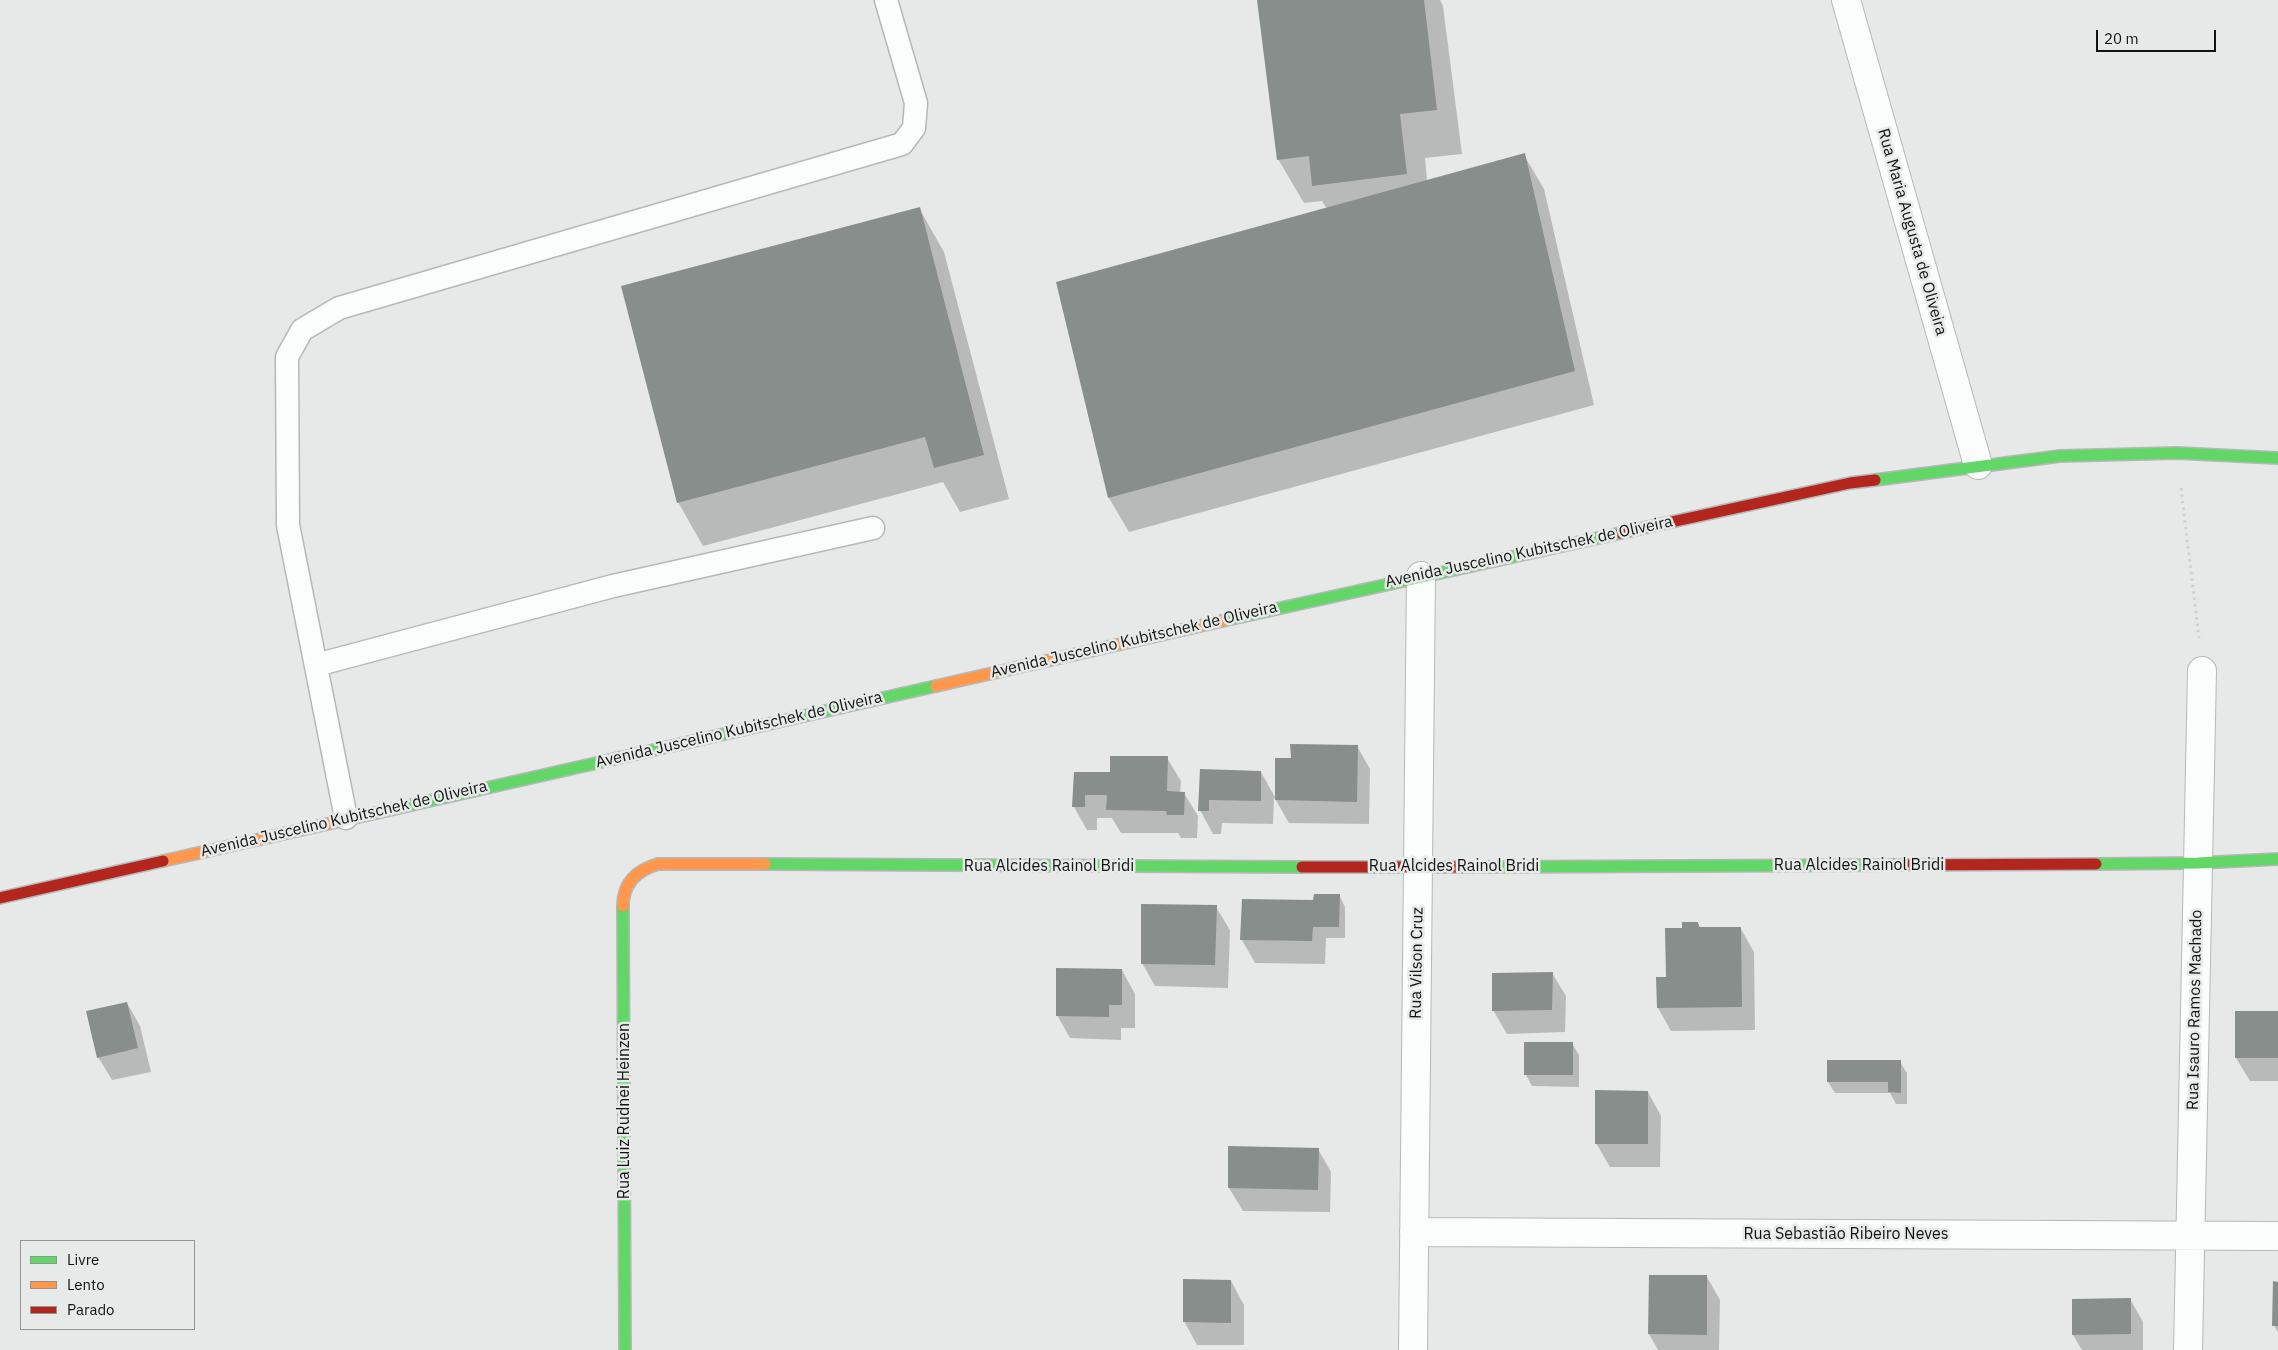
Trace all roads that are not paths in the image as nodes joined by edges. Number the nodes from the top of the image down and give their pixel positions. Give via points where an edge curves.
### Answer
1 (886, 0) edge
2 (1846, 0) edge
3 (2278, 458) edge
4 (1978, 465) junction
5 (873, 528) dead end
6 (1421, 576) junction
7 (316, 664) junction
8 (2202, 671) road end
9 (346, 818) junction
10 (2278, 859) edge
11 (2198, 863) junction
12 (1418, 867) junction
13 (633, 874) joint
14 (0, 898) edge
15 (1414, 1232) junction
16 (2190, 1236) junction
17 (2278, 1236) edge
18 (625, 1350) edge
19 (1413, 1350) edge
20 (2188, 1350) edge

1 - 7 lane via 916,103 914,128 902,144 339,308 302,330 287,357 288,524
2 - 4 street, Rua Maria Augusta de Oliveira
3 - 4 main road, Avenida Juscelino Kubitschek de Oliveira via 2177,453 2060,456
4 - 6 main road, Avenida Juscelino Kubitschek de Oliveira via 1850,483
5 - 7 lane via 613,586
6 - 9 main road, Avenida Juscelino Kubitschek de Oliveira
6 - 12 street, Rua Vilson Cruz
7 - 9 lane
8 - 11 street, Rua Isauro Ramos Machado
9 - 14 main road, Avenida Juscelino Kubitschek de Oliveira
10 - 11 main road, Rua Alcides Rainol Bridi
11 - 12 main road, Rua Alcides Rainol Bridi
11 - 16 street, Rua Isauro Ramos Machado
12 - 13 main road, Rua Alcides Rainol Bridi via 658,864
12 - 15 street, Rua Vilson Cruz
13 - 18 main road, Rua Luiz Rudnei Heinzen via 623,900
15 - 16 street, Rua Sebastião Ribeiro Neves
15 - 19 street, Rua Vilson Cruz
16 - 17 street, Rua Sebastião Ribeiro Neves
16 - 20 street, Rua Isauro Ramos Machado

